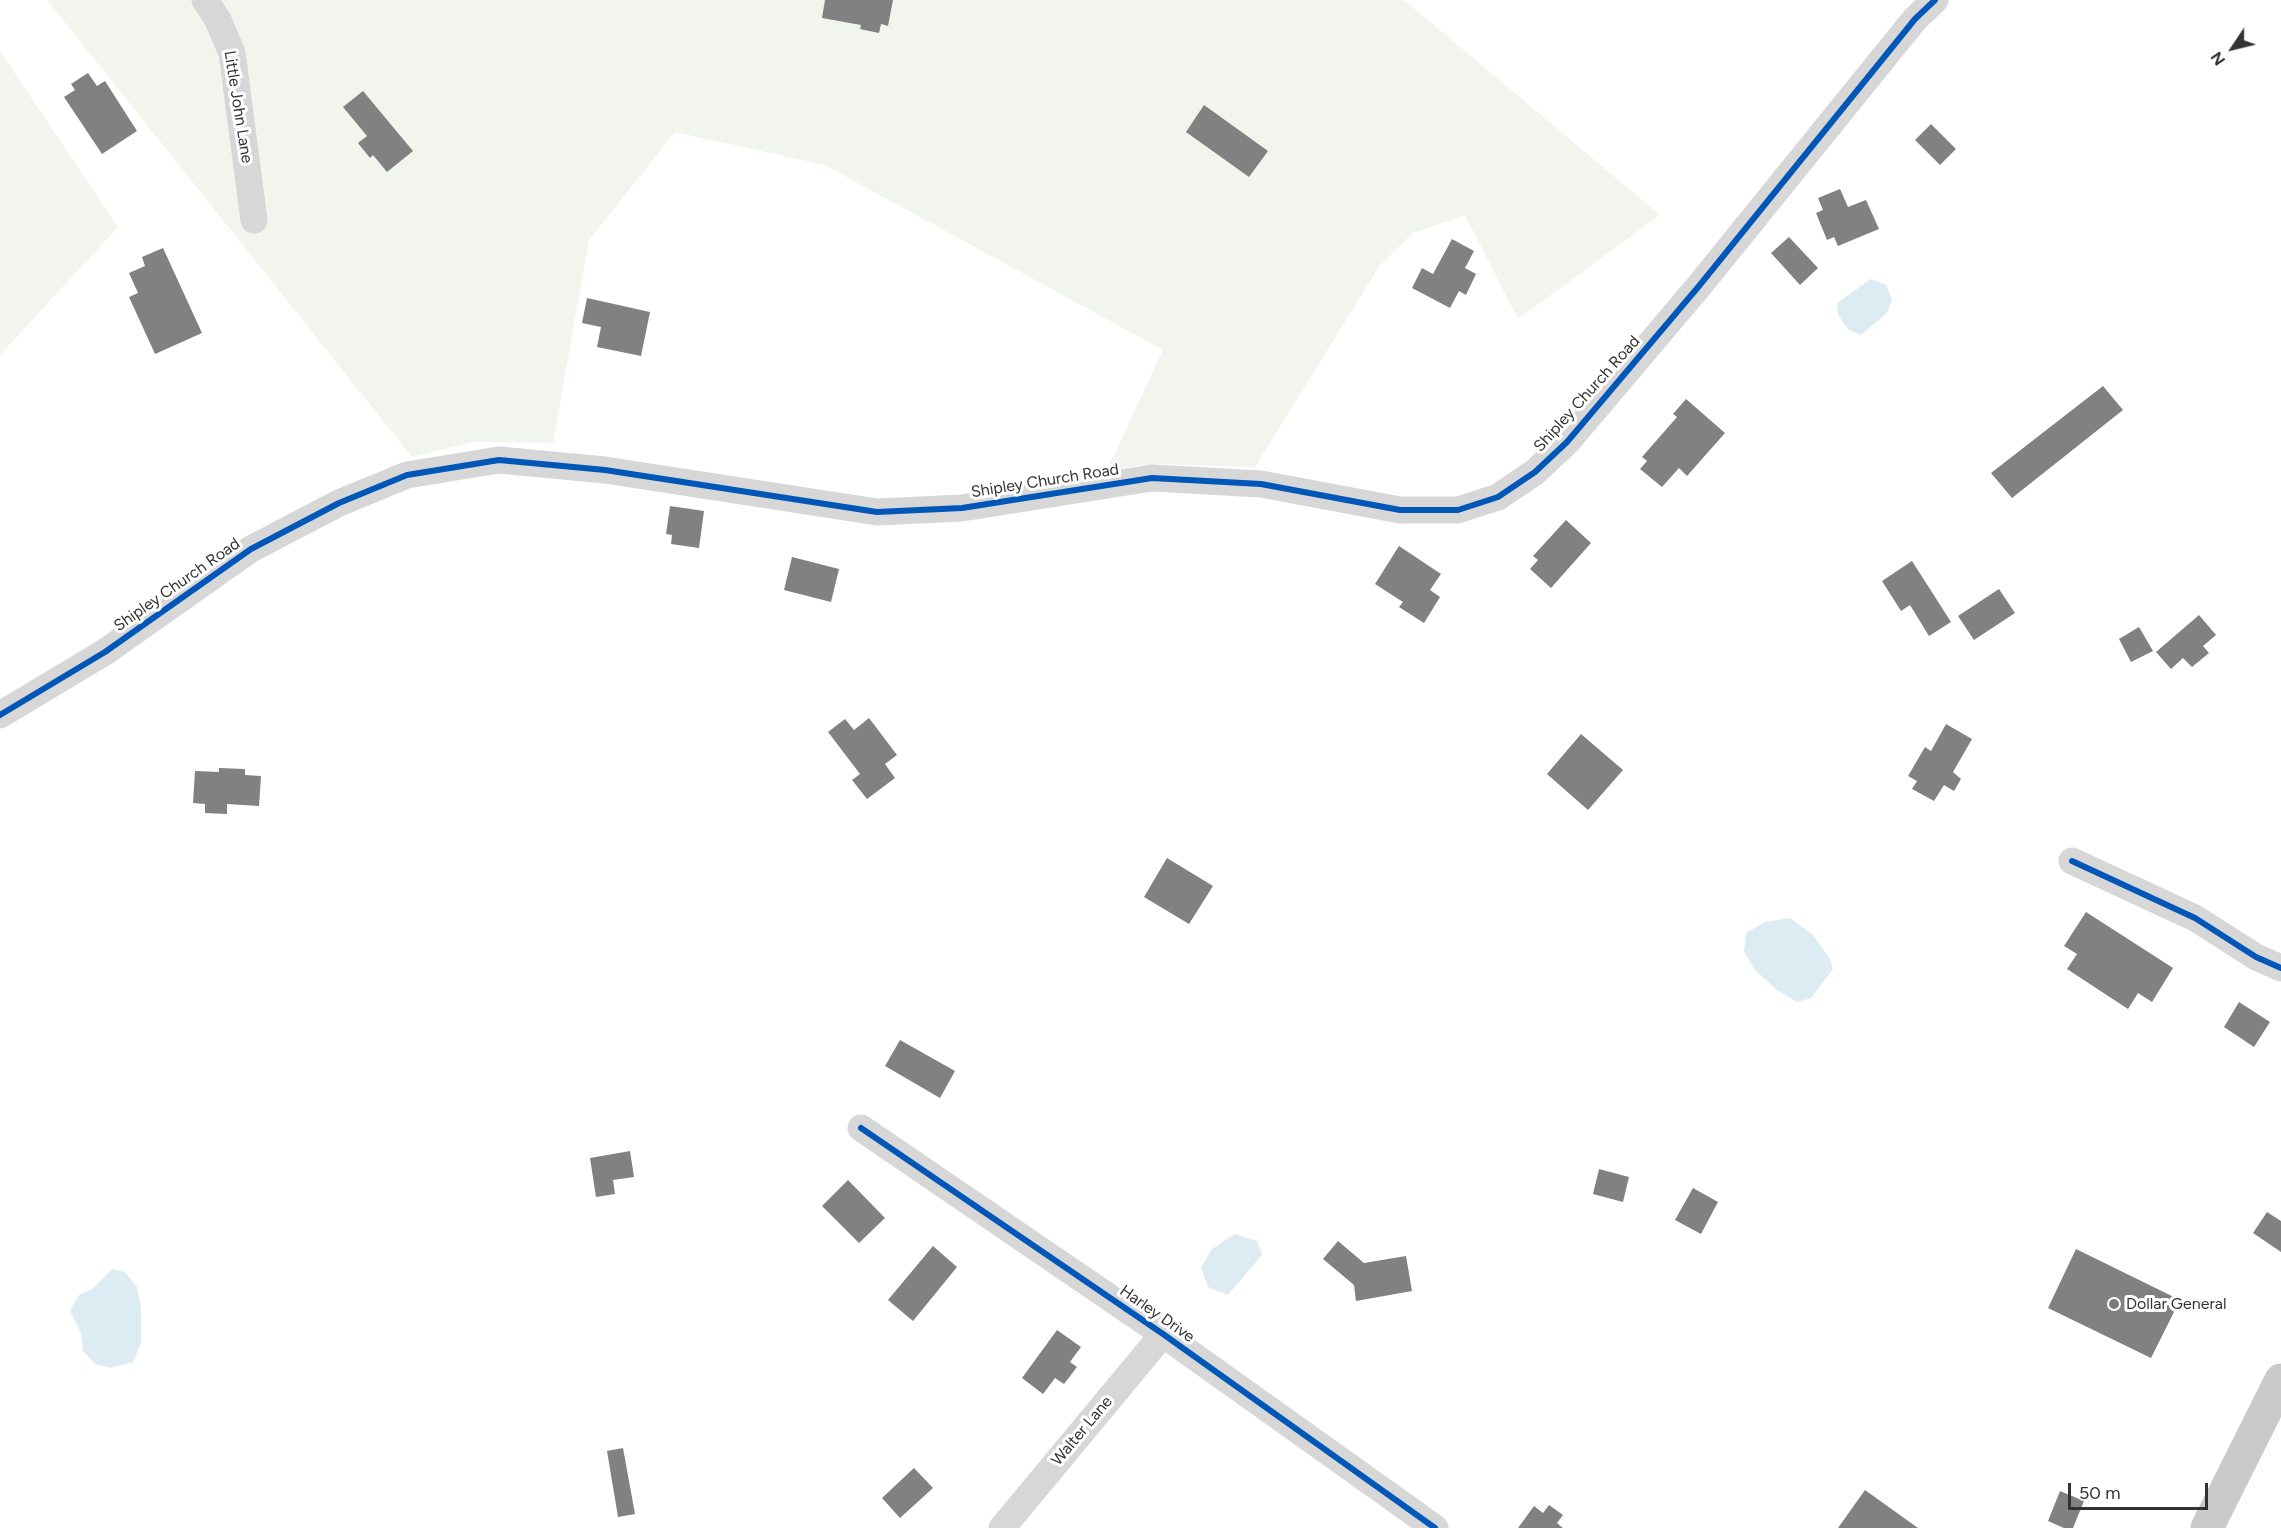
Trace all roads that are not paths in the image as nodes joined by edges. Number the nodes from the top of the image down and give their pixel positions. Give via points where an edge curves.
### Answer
1 (205, 0) edge
2 (1935, 0) edge
3 (254, 220) dead end
4 (0, 715) edge
5 (2072, 861) dead end
6 (2281, 968) edge
7 (861, 1128) dead end
8 (1163, 1334) junction
9 (2281, 1380) edge
10 (1002, 1528) edge
11 (1435, 1528) edge
12 (2207, 1528) edge

1 - 3 street, Little John Lane via 232,53
2 - 4 street, Shipley Church Road via 1567,442 1498,497 1458,510 1400,510 1260,484 1152,478 962,507 877,512 605,470 499,460 407,475 339,503 251,549 105,652
5 - 6 street via 2195,918 2256,957
7 - 8 street, Harley Drive
8 - 10 street, Walter Lane
8 - 11 street, Harley Drive
9 - 12 main road

